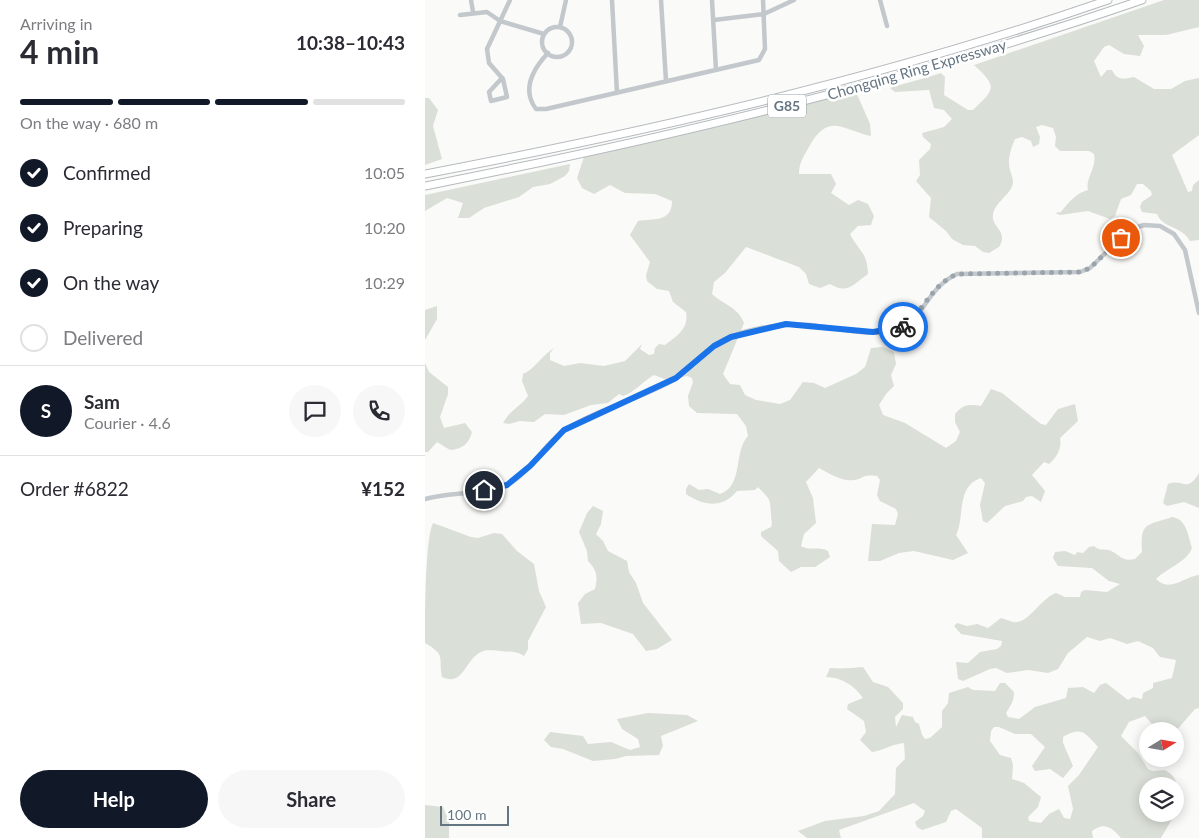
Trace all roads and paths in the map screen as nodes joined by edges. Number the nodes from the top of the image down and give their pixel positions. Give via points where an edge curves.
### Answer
1 (478, 0) edge
2 (510, 0) edge
3 (566, 0) edge
4 (612, 0) edge
5 (661, 0) edge
6 (712, 0) edge
7 (763, 0) edge
8 (794, 0) edge
9 (880, 0) edge
10 (1108, 0) edge
11 (1142, 0) edge
12 (471, 1) edge
13 (473, 12) dead end
14 (763, 14) junction
15 (460, 15) dead end
16 (713, 20) junction
17 (500, 21) junction
18 (887, 26) dead end
19 (560, 27) junction
20 (545, 34) junction
21 (548, 53) junction
22 (717, 70) junction
23 (501, 78) junction
24 (666, 81) junction
25 (617, 93) junction
26 (425, 174) edge
27 (425, 186) edge
28 (1199, 313) edge
29 (425, 499) edge

1 - 12 street
2 - 17 street
3 - 19 street
4 - 25 street
5 - 24 street
6 - 16 street
7 - 14 street
8 - 14 street
9 - 18 street
10 - 26 highway, Chongqing Ring Expressway / G85 via 917,59 751,104 543,152
11 - 27 highway, Chongqing Ring Expressway / G85 via 835,94 629,144
12 - 13 street
14 - 16 street
14 - 22 street via 763,57
15 - 17 street via 487,12
16 - 22 street
17 - 20 street
17 - 23 street via 487,49 489,63
19 - 20 street
19 - 21 street via 571,37 570,49 560,56
20 - 21 street via 543,47
21 - 25 street via 535,68 530,82 529,95 536,109
22 - 24 street
23 - 23 street via 507,97 491,100 489,92
24 - 25 street
28 - 29 street via 1185,250 1174,234 1160,226 1143,225 1129,230 1090,268 1080,272 957,274 945,279 913,320 902,328 873,332 786,324 731,337 714,346 676,378 564,430 507,485

